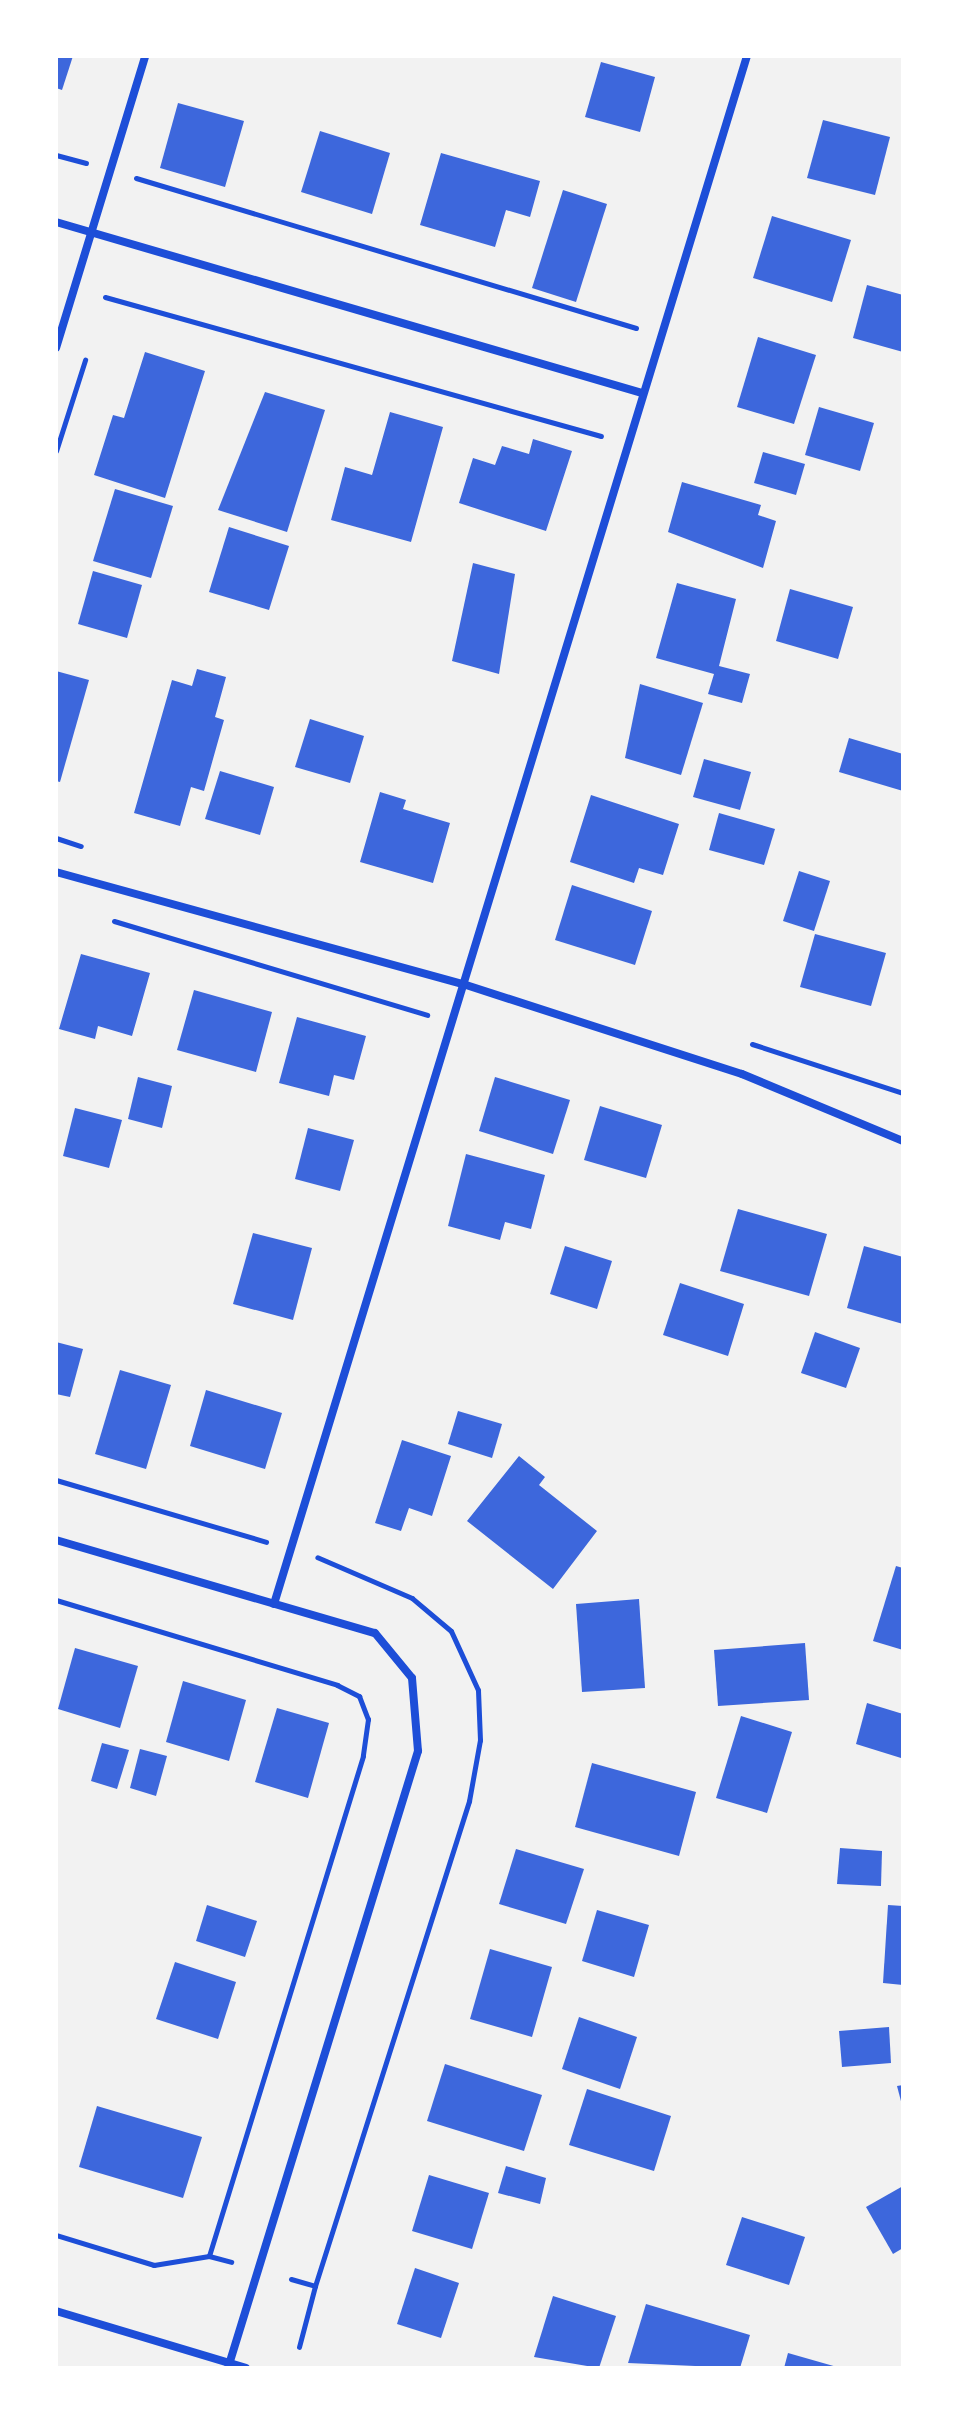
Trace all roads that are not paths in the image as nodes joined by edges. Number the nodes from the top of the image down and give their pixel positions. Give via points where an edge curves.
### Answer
1 (145, 56) edge
2 (747, 56) edge
3 (56, 222) edge
4 (91, 232) junction
5 (56, 348) edge
6 (642, 393) junction
7 (56, 872) edge
8 (463, 984) junction
9 (903, 1141) edge
10 (56, 1540) edge
11 (274, 1604) junction
12 (56, 2311) edge
13 (229, 2366) edge
14 (246, 2368) edge

1 - 4 street
2 - 6 street
3 - 4 street
4 - 5 street
4 - 6 street
6 - 8 street
7 - 8 street
8 - 9 street via 742,1074
8 - 11 street
10 - 11 street
11 - 13 street via 375,1633 412,1678 418,1751
12 - 13 street
13 - 14 street

